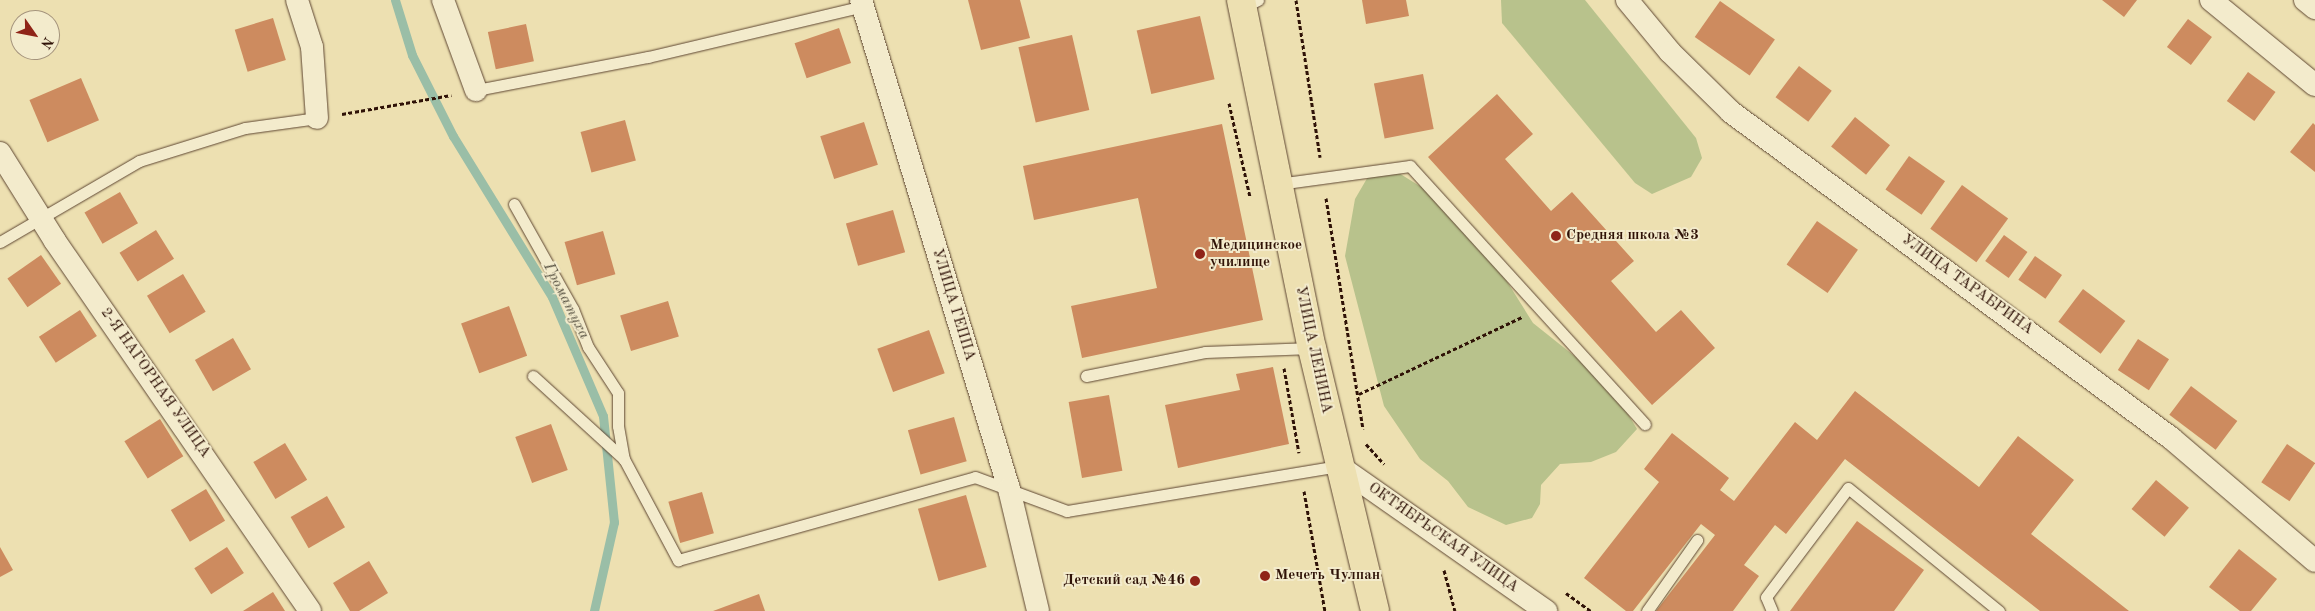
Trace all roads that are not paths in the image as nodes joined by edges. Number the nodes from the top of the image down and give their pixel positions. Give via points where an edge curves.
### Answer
1 (297, 0) edge
2 (443, 0) edge
3 (1627, 0) edge
4 (2211, 0) edge
5 (2306, 0) edge
6 (862, 3) edge
7 (1247, 3) edge
8 (2315, 8) edge
9 (2315, 85) edge
10 (476, 90) joint
11 (317, 118) joint
12 (0, 153) edge
13 (1278, 184) junction
14 (514, 204) dead end
15 (40, 219) junction
16 (0, 242) edge
17 (1312, 348) junction
18 (534, 376) dead end
19 (1086, 376) dead end
20 (1645, 424) dead end
21 (624, 459) junction
22 (1339, 466) junction
23 (1009, 489) junction
24 (1697, 540) dead end
25 (2315, 561) edge
26 (310, 611) edge
27 (1038, 611) edge
28 (1375, 611) edge
29 (1546, 611) edge
30 (1647, 611) edge
31 (1772, 611) edge
32 (1999, 611) edge

1 - 11 street via 312,47
2 - 10 street
3 - 25 street, УЛИЦА ТАРАБРИНА via 1670,52 1732,112 2171,438
4 - 9 street
5 - 8 street
6 - 10 lane via 648,57
6 - 23 street, УЛИЦА ГЕППА
7 - 13 main road, УЛИЦА ЛЕНИНА
11 - 15 lane via 245,128 139,161
12 - 15 street, 2-Я НАГОРНАЯ УЛИЦА
13 - 17 main road, УЛИЦА ЛЕНИНА
13 - 20 lane via 1410,166
14 - 21 lane via 573,309 588,348 618,393
15 - 16 lane
15 - 26 street, 2-Я НАГОРНАЯ УЛИЦА
17 - 19 lane via 1205,352
17 - 22 main road, УЛИЦА ЛЕНИНА
18 - 21 lane
21 - 23 lane via 678,560 975,477
22 - 23 lane via 1067,511
22 - 28 main road, УЛИЦА ЛЕНИНА
22 - 29 street, ОКТЯБРЬСКАЯ УЛИЦА
23 - 27 street, УЛИЦА ГЕППА
24 - 30 lane
31 - 32 lane via 1766,597 1848,488

